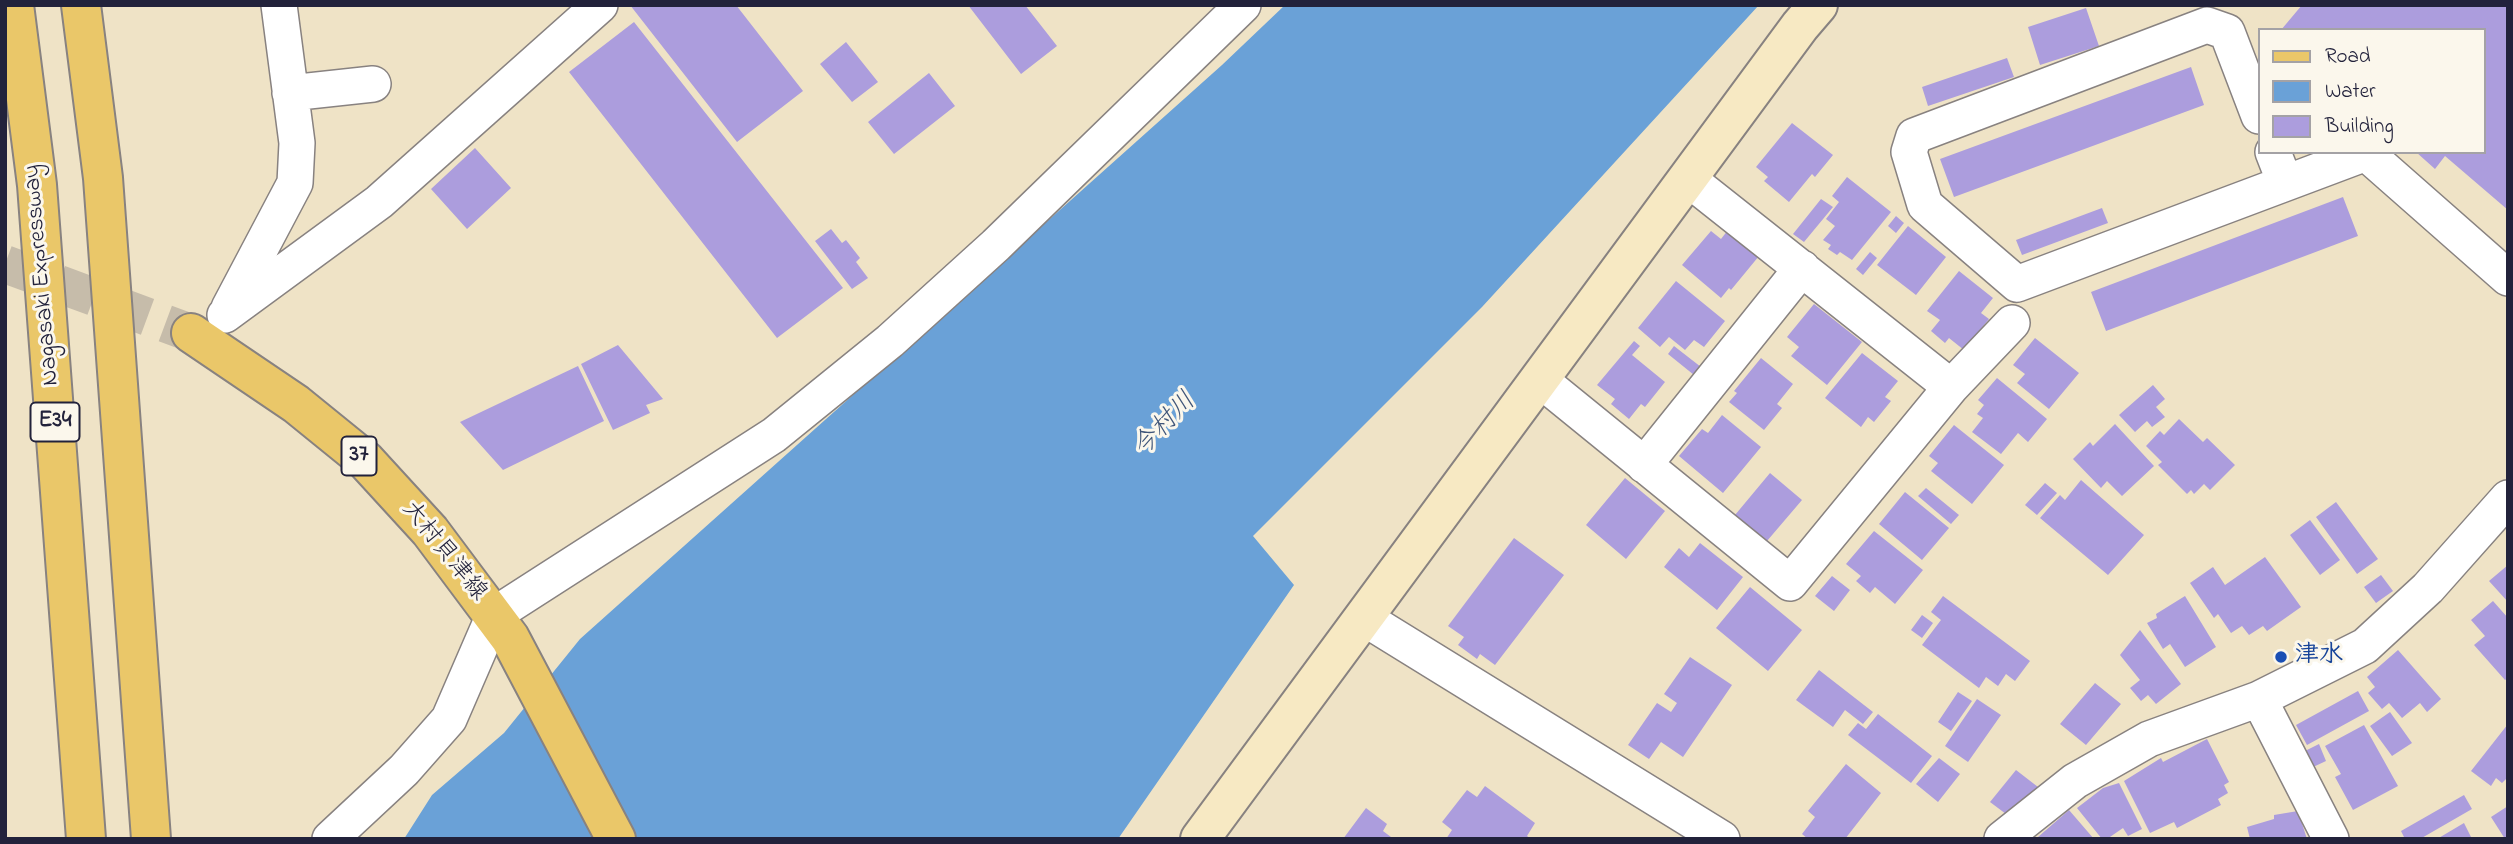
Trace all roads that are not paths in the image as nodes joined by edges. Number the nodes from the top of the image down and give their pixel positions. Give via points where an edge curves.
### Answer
1 (14, 5) edge
2 (82, 5) edge
3 (279, 5) edge
4 (600, 5) edge
5 (1243, 5) edge
6 (1818, 5) edge
7 (373, 84) dead end
8 (290, 93) junction
9 (2258, 113) edge
10 (2360, 154) edge
11 (2367, 154) edge
12 (2279, 168) edge
13 (1687, 178) junction
14 (1802, 268) junction
15 (2508, 278) edge
16 (2012, 323) dead end
17 (212, 333) junction
18 (1539, 379) junction
19 (1951, 387) junction
20 (1644, 465) junction
21 (2508, 498) edge
22 (1364, 618) junction
23 (502, 626) junction
24 (2259, 699) junction
25 (86, 839) edge
26 (151, 839) edge
27 (330, 839) edge
28 (616, 839) edge
29 (1200, 839) edge
30 (1722, 839) edge
31 (2002, 839) edge
32 (2330, 839) edge

1 - 25 main road, Nagasaki Expressway / E34 via 37,185
2 - 26 main road via 103,178
3 - 8 street
4 - 17 street via 379,202
5 - 23 street via 996,245 890,341 774,435
6 - 13 street
7 - 8 street
8 - 17 street via 297,143 295,183
9 - 12 street via 2227,32 2207,24 1914,136 1909,152 1925,205 2017,284
10 - 12 street
11 - 15 street
13 - 14 street
13 - 18 street
14 - 19 street
14 - 20 street
16 - 19 street
17 - 23 main road, 大村貝津線 / 37 via 365,460 430,531
18 - 20 street
18 - 22 street
19 - 20 street via 1790,583
21 - 24 street via 2428,588 2365,646
22 - 29 street
22 - 30 street
23 - 27 street via 449,719 404,771
23 - 28 main road, 大村貝津線 / 37
24 - 31 street via 2149,740 2075,781
24 - 32 street

